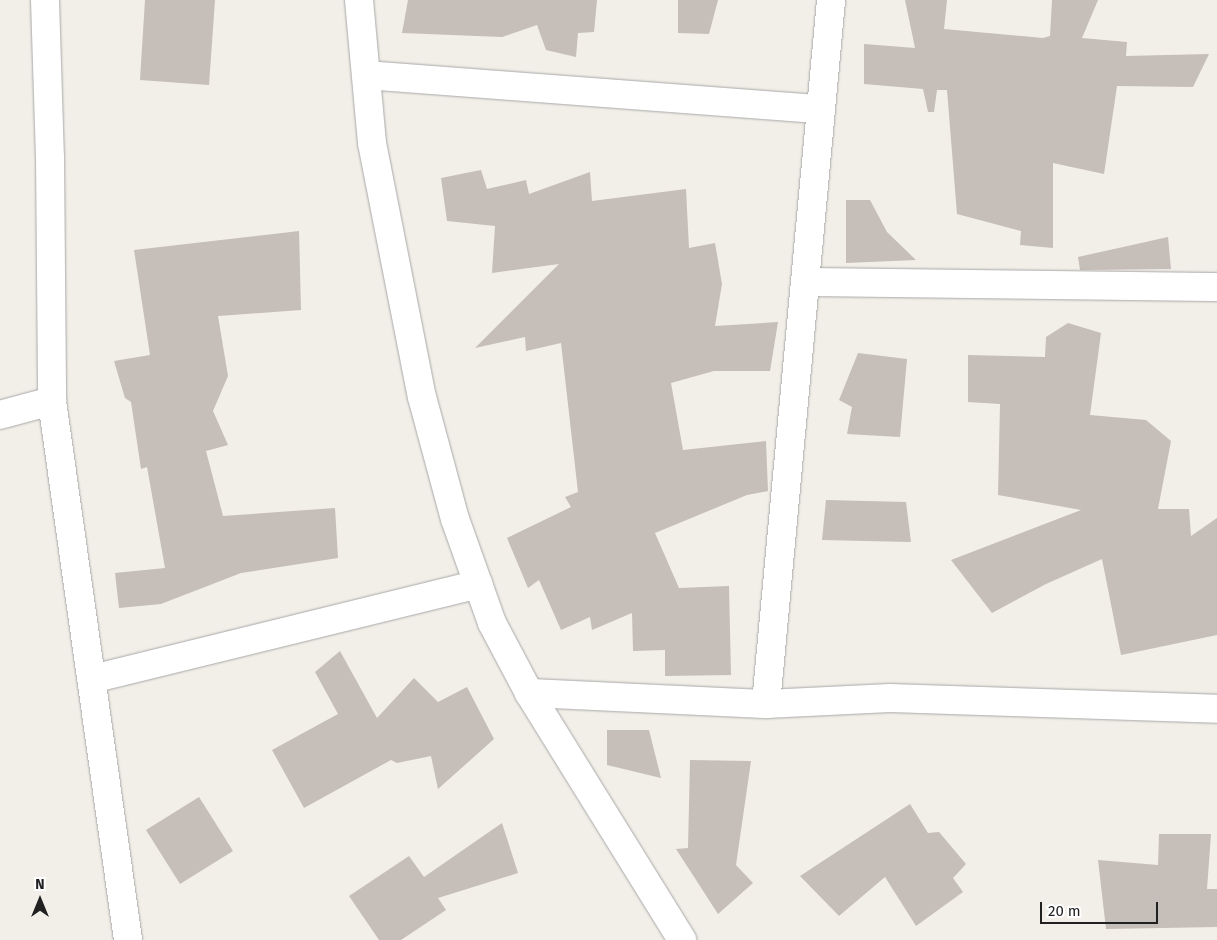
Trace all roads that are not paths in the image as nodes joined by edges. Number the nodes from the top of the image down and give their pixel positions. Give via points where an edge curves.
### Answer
1 (45, 0) edge
2 (359, 0) edge
3 (831, 0) edge
4 (366, 75) junction
5 (820, 109) junction
6 (805, 282) junction
7 (1217, 287) edge
8 (52, 401) junction
9 (0, 415) edge
10 (479, 584) junction
11 (92, 680) junction
12 (530, 693) junction
13 (766, 704) junction
14 (1217, 709) edge
15 (128, 940) edge
16 (682, 940) edge

1 - 8 street
2 - 4 street
3 - 5 street
4 - 5 street
4 - 10 street via 372,142 422,397 456,519
5 - 6 street
6 - 7 street
6 - 13 street
8 - 9 street
8 - 11 street
10 - 11 street
10 - 12 street via 492,624
11 - 15 street
12 - 13 street
12 - 16 street
13 - 14 street via 890,698

